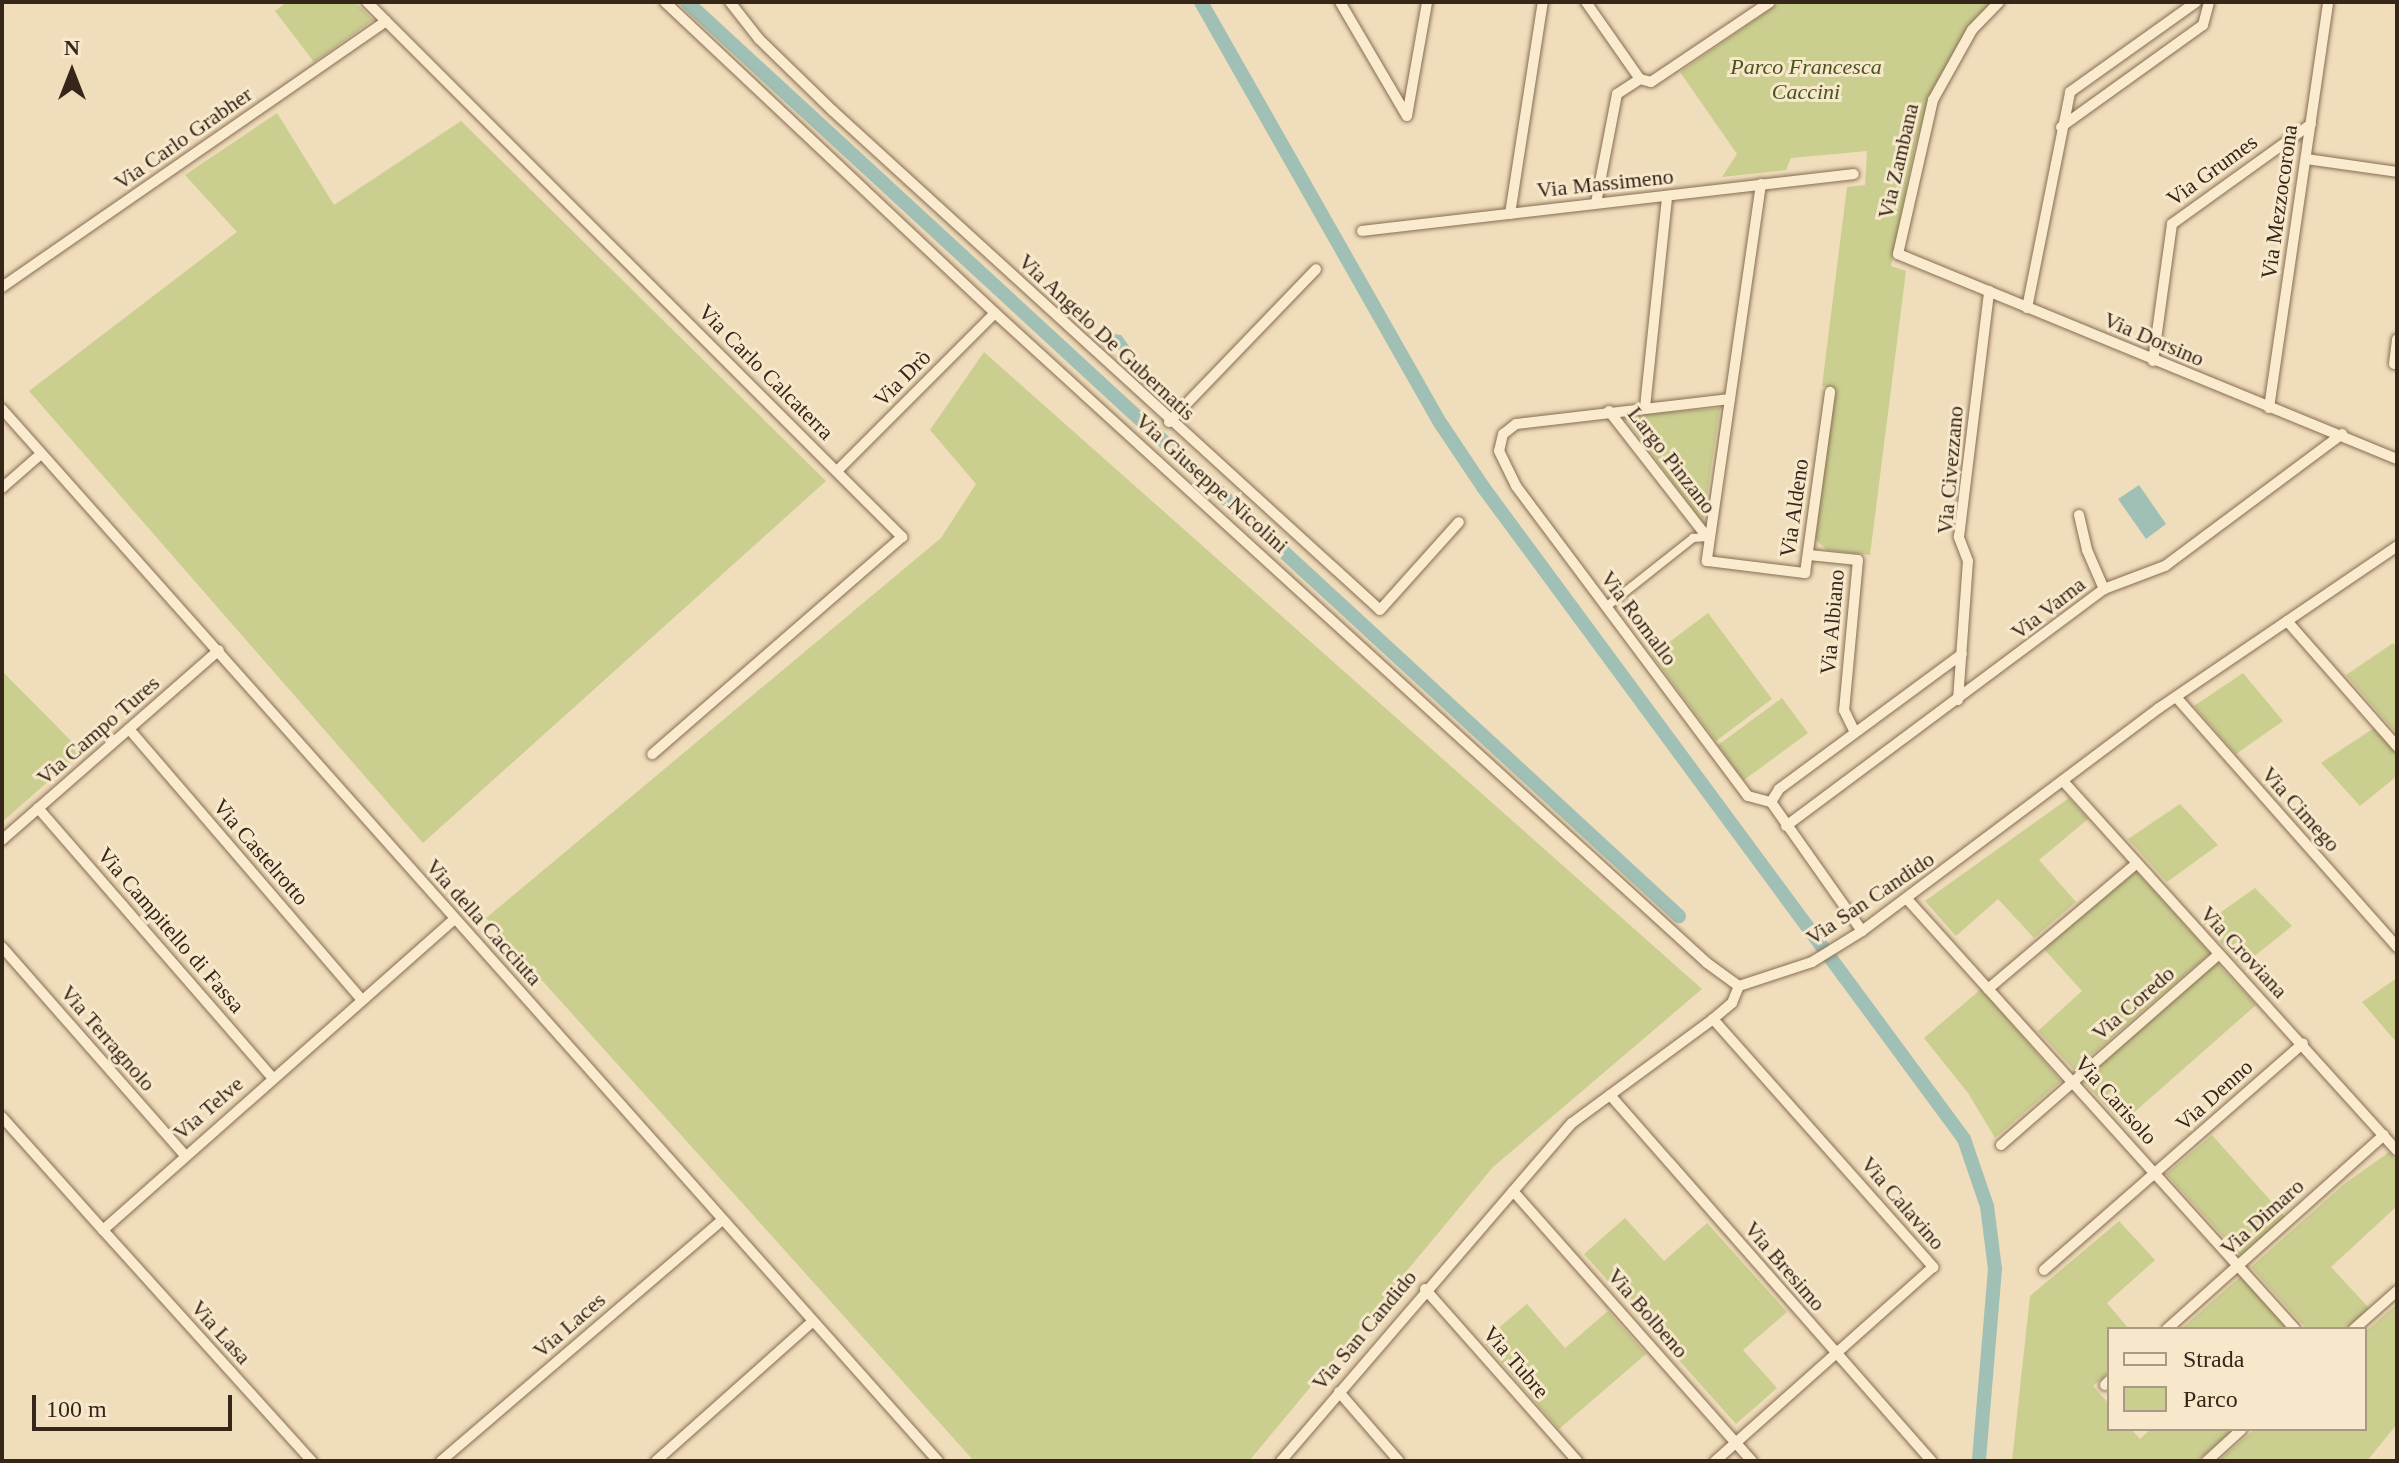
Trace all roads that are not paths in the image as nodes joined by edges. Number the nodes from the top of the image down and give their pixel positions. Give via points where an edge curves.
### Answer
1 (367, 2) edge
2 (665, 2) edge
3 (730, 2) edge
4 (1340, 2) edge
5 (1427, 2) edge
6 (1543, 2) edge
7 (1586, 2) edge
8 (1770, 2) edge
9 (1999, 2) edge
10 (2196, 2) edge
11 (2209, 2) edge
12 (2328, 2) edge
13 (386, 21) junction
14 (1640, 79) junction
15 (2311, 124) junction
16 (2061, 127) junction
17 (2306, 159) junction
18 (2397, 172) edge
19 (1854, 174) dead end
20 (1761, 184) junction
21 (1667, 196) junction
22 (1596, 203) junction
23 (1510, 214) junction
24 (1362, 231) dead end
25 (1898, 254) joint
26 (1316, 269) dead end
27 (2, 287) edge
28 (1989, 291) junction
29 (2027, 308) junction
30 (995, 313) junction
31 (2397, 339) edge
32 (2153, 361) junction
33 (2394, 364) dead end
34 (1830, 392) dead end
35 (1730, 399) junction
36 (1645, 407) junction
37 (2269, 408) junction
38 (2, 409) edge
39 (1609, 411) junction
40 (1169, 422) junction
41 (2342, 434) junction
42 (41, 454) junction
43 (2397, 459) edge
44 (837, 471) junction
45 (2, 488) edge
46 (2079, 515) dead end
47 (1459, 522) dead end
48 (1707, 537) junction
49 (2395, 551) edge
50 (1809, 555) junction
51 (2104, 589) junction
52 (1606, 607) junction
53 (2287, 621) junction
54 (219, 650) junction
55 (1962, 654) junction
56 (2176, 697) junction
57 (1958, 700) junction
58 (129, 729) junction
59 (1855, 733) junction
60 (2397, 746) edge
61 (652, 754) dead end
62 (2063, 781) junction
63 (1771, 802) junction
64 (38, 808) junction
65 (1786, 826) junction
66 (2, 840) edge
67 (2136, 864) junction
68 (1907, 899) junction
69 (455, 919) junction
70 (1862, 931) junction
71 (2, 947) edge
72 (2397, 947) edge
73 (2218, 955) junction
74 (1739, 986) junction
75 (1988, 989) junction
76 (362, 1000) junction
77 (1713, 1019) junction
78 (2303, 1043) junction
79 (273, 1078) junction
80 (2073, 1083) junction
81 (1610, 1095) junction
82 (2, 1117) edge
83 (2384, 1135) junction
84 (2001, 1145) dead end
85 (2397, 1150) edge
86 (185, 1155) junction
87 (2156, 1174) junction
88 (1513, 1191) junction
89 (722, 1220) junction
90 (103, 1230) junction
91 (2238, 1266) junction
92 (2044, 1270) dead end
93 (1425, 1289) junction
94 (2397, 1291) edge
95 (813, 1321) junction
96 (2169, 1327) edge
97 (2293, 1327) edge
98 (2356, 1327) edge
99 (1835, 1354) junction
100 (1339, 1392) junction
101 (2240, 1431) edge
102 (1735, 1443) junction
103 (312, 1461) edge
104 (441, 1461) edge
105 (656, 1461) edge
106 (938, 1461) edge
107 (1281, 1461) edge
108 (1399, 1461) edge
109 (1577, 1461) edge
110 (1715, 1461) edge
111 (1752, 1461) edge
112 (1932, 1461) edge
113 (2207, 1461) edge

1 - 13 street, Via Carlo Calcaterra
2 - 30 street, Via Giuseppe Nicolini
3 - 40 street, Via Angelo De Gubernatis via 759,39 833,111
4 - 5 street via 1407,116
6 - 23 street
7 - 14 street
8 - 14 street via 1651,82
9 - 25 street, Via Zambana via 1972,30 1933,100
10 - 16 street via 2070,92
11 - 16 street via 2203,25
12 - 15 street, Via Mezzocorona
13 - 27 street, Via Carlo Grabher
13 - 44 street, Via Carlo Calcaterra
14 - 22 street via 1617,94
15 - 17 street, Via Mezzocorona
15 - 32 street, Via Grumes via 2172,224
16 - 29 street
17 - 18 street
17 - 37 street, Via Mezzocorona
19 - 20 street, Via Massimeno
20 - 21 street, Via Massimeno
20 - 35 street, Largo Pinzano
21 - 22 street, Via Massimeno
21 - 36 street
22 - 23 street, Via Massimeno
23 - 24 street, Via Massimeno
25 - 28 street, Via Dorsino
26 - 40 street
28 - 29 street, Via Dorsino
28 - 55 street, Via Civezzano via 1959,537 1968,561
29 - 32 street, Via Dorsino
30 - 44 street, Via Drò
30 - 74 street, Via Giuseppe Nicolini via 1707,963
31 - 33 street
32 - 37 street, Via Dorsino
34 - 50 street, Via Aldeno
35 - 36 street
35 - 48 street, Largo Pinzano
36 - 39 street
37 - 41 street, Via Dorsino
38 - 42 street, Via della Cacciuta
39 - 48 street, Largo Pinzano
39 - 52 street, Via Romallo via 1516,424 1500,438 1502,462 1516,486
40 - 47 street, Via Angelo De Gubernatis via 1380,610
41 - 43 street, Via Dorsino
41 - 51 street, Via Varna via 2165,566
42 - 45 street
42 - 54 street, Via della Cacciuta
44 - 61 street, Via Carlo Calcaterra via 902,537
46 - 51 street
48 - 50 street, Via Aldeno via 1707,561 1805,573
48 - 52 street via 1693,538
49 - 53 street, Via San Candido
50 - 59 street, Via Albiano via 1858,560 1844,710
51 - 57 street, Via Varna
52 - 63 street, Via Romallo via 1748,796
53 - 56 street, Via San Candido
53 - 60 street
54 - 58 street, Via Campo Tures
54 - 69 street, Via della Cacciuta
55 - 57 street, Via Civezzano
55 - 59 street
56 - 62 street, Via San Candido
56 - 72 street, Via Cimego
57 - 65 street, Via Varna
58 - 64 street, Via Campo Tures
58 - 76 street, Via Castelrotto
59 - 63 street via 1779,789
62 - 67 street, Via Croviana
62 - 68 street, Via San Candido
63 - 65 street
64 - 66 street, Via Campo Tures
64 - 79 street, Via Campitello di Fassa
65 - 70 street
67 - 73 street, Via Croviana
67 - 75 street
68 - 70 street, Via San Candido
68 - 75 street, Via Carisolo
69 - 76 street, Via Telve
69 - 89 street, Via della Cacciuta
70 - 74 street, Via San Candido via 1812,962
71 - 86 street, Via Terragnolo
73 - 78 street, Via Croviana
73 - 80 street, Via Coredo
74 - 77 street, Via San Candido via 1732,1003
75 - 80 street, Via Carisolo
76 - 79 street, Via Telve
77 - 81 street, Via San Candido
77 - 99 street, Via Calavino via 1933,1267
78 - 83 street, Via Croviana
78 - 87 street, Via Denno
79 - 86 street, Via Telve
80 - 84 street, Via Coredo
80 - 87 street, Via Carisolo
81 - 88 street, Via San Candido via 1572,1123
81 - 99 street, Via Bresimo
82 - 90 street
83 - 85 street, Via Croviana
83 - 91 street, Via Dimaro
86 - 90 street, Via Telve
87 - 91 street, Via Carisolo
87 - 92 street, Via Denno
88 - 93 street, Via San Candido
88 - 102 street, Via Bolbeno
89 - 95 street, Via della Cacciuta
89 - 104 street, Via Laces
90 - 103 street, Via Lasa
91 - 96 street, Via Dimaro
91 - 97 street, Via Carisolo
93 - 100 street, Via San Candido
93 - 109 street, Via Tubre
94 - 98 street
95 - 105 street
95 - 106 street, Via della Cacciuta
99 - 102 street, Via Calavino
99 - 112 street, Via Bresimo
100 - 107 street, Via San Candido
100 - 108 street
101 - 113 street
102 - 110 street, Via Calavino
102 - 111 street, Via Bolbeno

